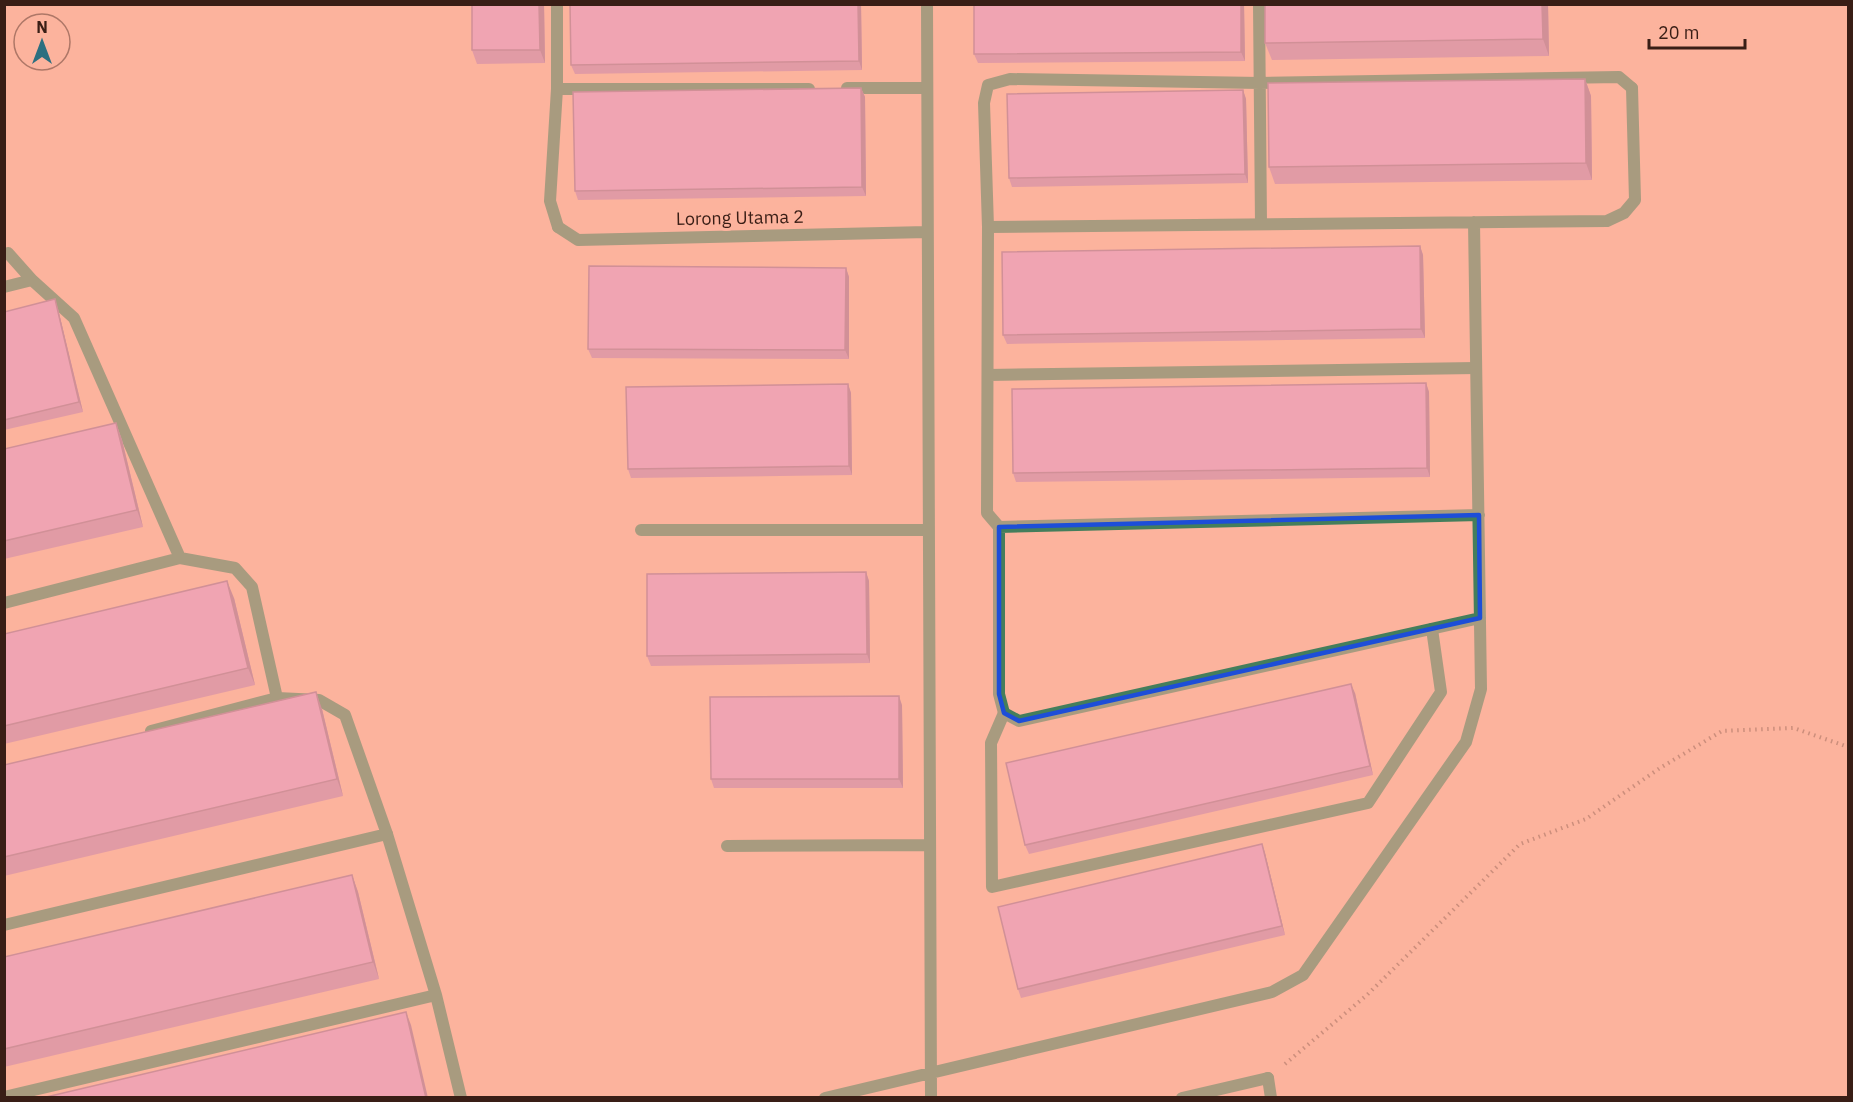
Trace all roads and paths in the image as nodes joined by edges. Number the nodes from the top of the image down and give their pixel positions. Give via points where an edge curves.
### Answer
1 (557, 4) edge
2 (927, 4) edge
3 (1259, 4) edge
4 (1260, 83) junction
5 (927, 88) junction
6 (557, 89) junction
7 (1474, 222) junction
8 (1261, 224) junction
9 (988, 228) junction
10 (927, 232) junction
11 (8, 253) dead end
12 (32, 280) junction
13 (4, 287) edge
14 (1476, 368) junction
15 (988, 375) junction
16 (1479, 515) junction
17 (999, 527) junction
18 (641, 530) dead end
19 (928, 530) junction
20 (180, 558) junction
21 (4, 603) edge
22 (1480, 618) junction
23 (1432, 629) junction
24 (277, 698) junction
25 (1004, 713) junction
26 (143, 733) edge
27 (1848, 747) edge
28 (387, 834) junction
29 (930, 845) junction
30 (727, 846) dead end
31 (4, 925) edge
32 (436, 995) junction
33 (931, 1072) junction
34 (1268, 1078) junction
35 (4, 1098) edge
36 (461, 1098) edge
37 (825, 1098) edge
38 (931, 1098) edge
39 (1182, 1098) edge
40 (1271, 1098) edge

1 - 6 street
2 - 5 street
3 - 4 street
4 - 7 street via 1619,77 1632,88 1635,200 1624,213 1607,220
4 - 8 street
4 - 9 street via 1010,79 988,85 984,103
5 - 6 street
5 - 10 street
6 - 10 street, Lorong Utama 2 via 549,201 558,227 578,240
7 - 8 street
7 - 14 street
8 - 9 street
9 - 15 street
10 - 19 street
11 - 12 street
12 - 13 street
12 - 20 street via 74,318
14 - 15 street
14 - 16 street
15 - 17 street via 987,513
16 - 17 street
16 - 22 street
17 - 25 street via 999,694
18 - 19 street
19 - 29 street
20 - 21 street
20 - 24 street via 235,568 252,587
22 - 23 street
22 - 33 street via 1481,688 1466,742 1303,975 1272,992
23 - 25 street via 1019,721
23 - 25 street via 1441,692 1368,803 992,886 991,743
24 - 26 street
24 - 28 street via 319,700 345,715
27 - 34 path via 1794,728 1722,731 1586,819 1520,844 1367,995
28 - 31 street
28 - 32 street
29 - 30 street
29 - 33 street
32 - 35 street
32 - 36 street
33 - 37 street
33 - 38 street
34 - 39 street
34 - 40 street

